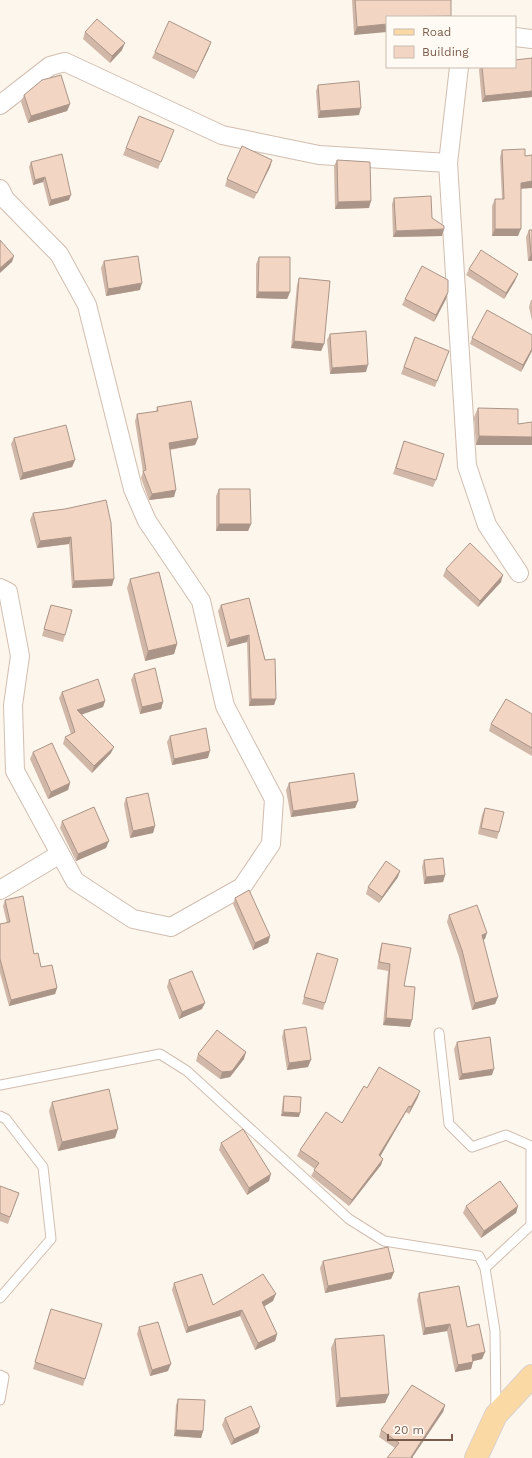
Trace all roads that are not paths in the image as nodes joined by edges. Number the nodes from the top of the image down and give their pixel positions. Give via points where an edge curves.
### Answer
1 (516, 37) edge
2 (532, 39) edge
3 (459, 68) edge
4 (0, 104) edge
5 (448, 162) junction
6 (0, 189) edge
7 (520, 573) dead end
8 (0, 588) edge
9 (60, 854) junction
10 (0, 890) edge
11 (440, 1033) dead end
12 (0, 1085) edge
13 (0, 1116) edge
14 (485, 1268) junction
15 (0, 1298) edge
16 (0, 1375) edge
17 (532, 1376) edge
18 (0, 1400) edge
19 (496, 1415) junction
20 (476, 1458) edge

1 - 2 street
3 - 5 street
4 - 5 street via 50,66 65,62 222,135 319,155
5 - 7 street via 468,466 487,525
6 - 9 street via 5,199 59,254 87,305 133,489 147,521 202,601 225,706 274,799 271,844 242,887 171,927 133,919 75,881
8 - 9 street via 8,592 20,656 13,705 15,771
9 - 10 street
11 - 14 lane via 449,1124 472,1147 506,1135 531,1146 531,1225
12 - 14 lane via 160,1054 187,1071 349,1219 384,1241 479,1256
13 - 15 lane via 6,1119 43,1167 51,1239
14 - 19 lane via 495,1331
16 - 18 lane via 4,1377
17 - 19 main road
19 - 20 main road

